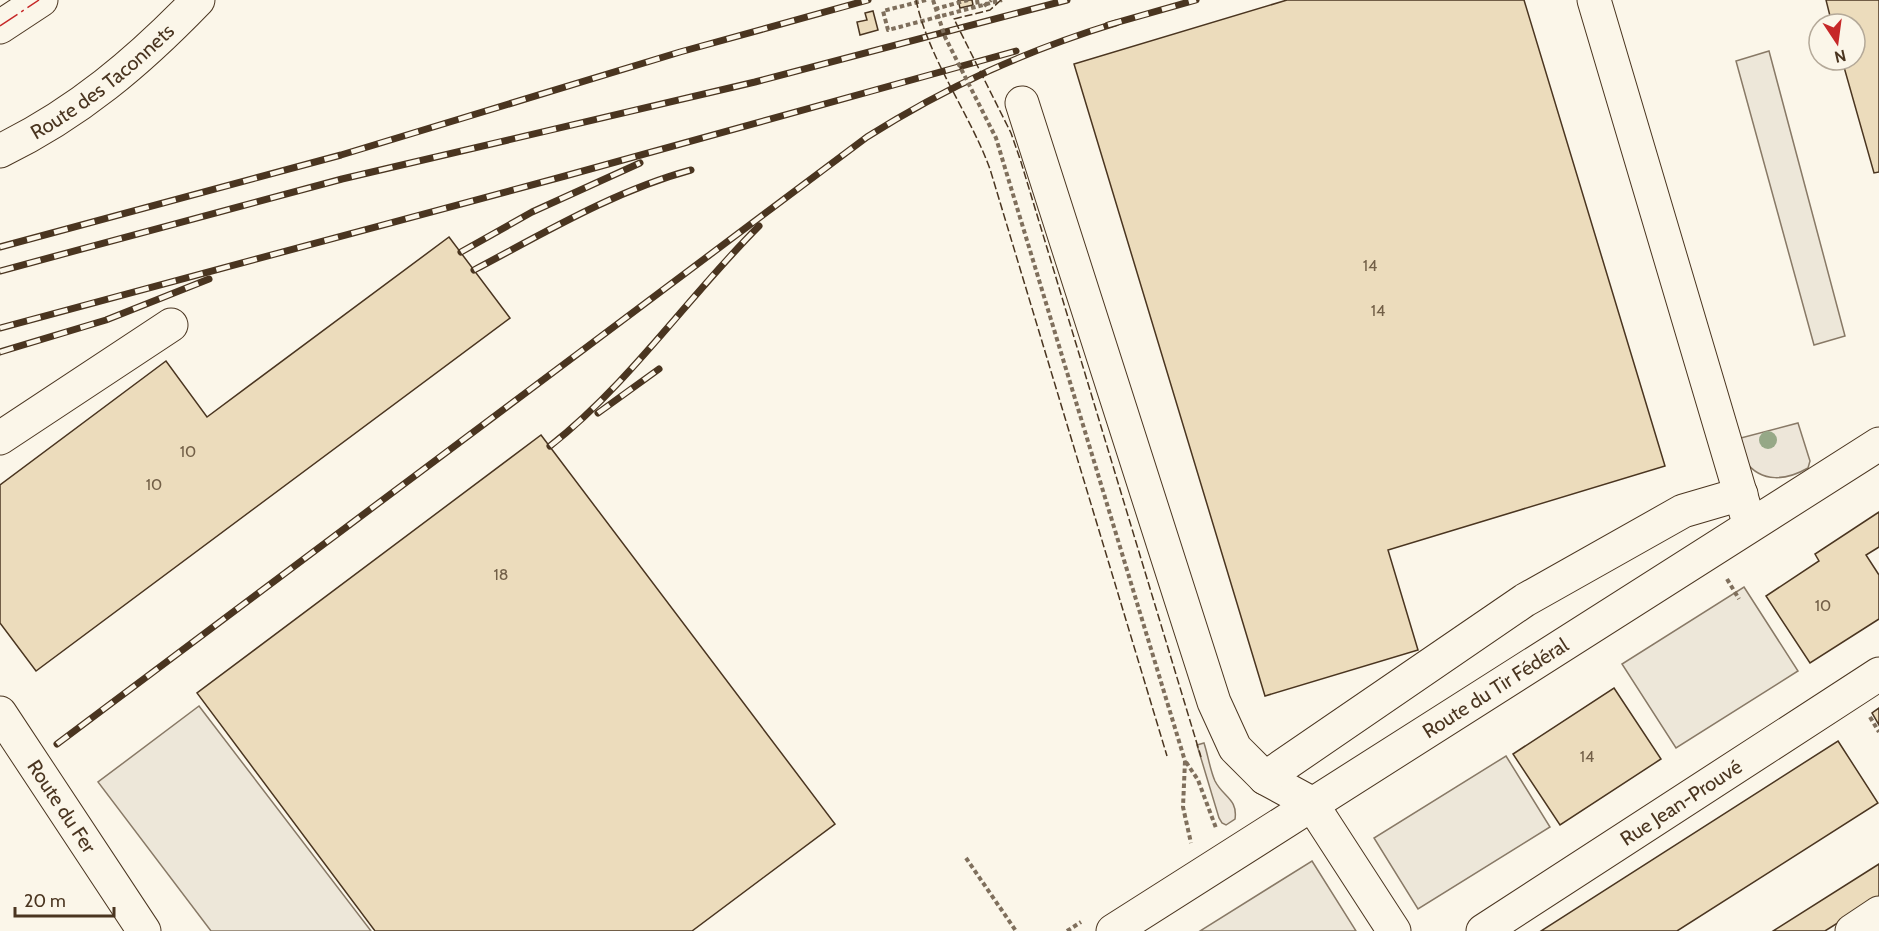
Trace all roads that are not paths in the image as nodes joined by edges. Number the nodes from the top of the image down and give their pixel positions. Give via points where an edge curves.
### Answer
1 (40, 0) edge
2 (198, 0) edge
3 (1594, 0) edge
4 (0, 27) edge
5 (1022, 103) dead end
6 (0, 151) edge
7 (171, 325) dead end
8 (0, 438) edge
9 (1879, 444) edge
10 (1741, 494) junction
11 (1750, 527) junction
12 (1879, 674) edge
13 (0, 713) edge
14 (1265, 778) junction
15 (1311, 803) junction
16 (1879, 913) edge
17 (144, 931) edge
18 (1113, 931) edge
19 (1394, 931) edge
20 (1483, 931) edge
21 (1852, 931) edge

1 - 4 street
2 - 6 street, Route des Taconnets via 113,81
3 - 10 street
5 - 14 street via 1214,702 1235,748
7 - 8 street
9 - 11 street, Route du Tir Fédéral
10 - 11 street
10 - 14 street via 1683,511 1524,600
11 - 15 street, Route du Tir Fédéral
12 - 20 street, Rue Jean-Prouvé
13 - 17 street, Route du Fer
14 - 15 street
15 - 18 street, Route du Tir Fédéral
15 - 19 street
16 - 21 street

